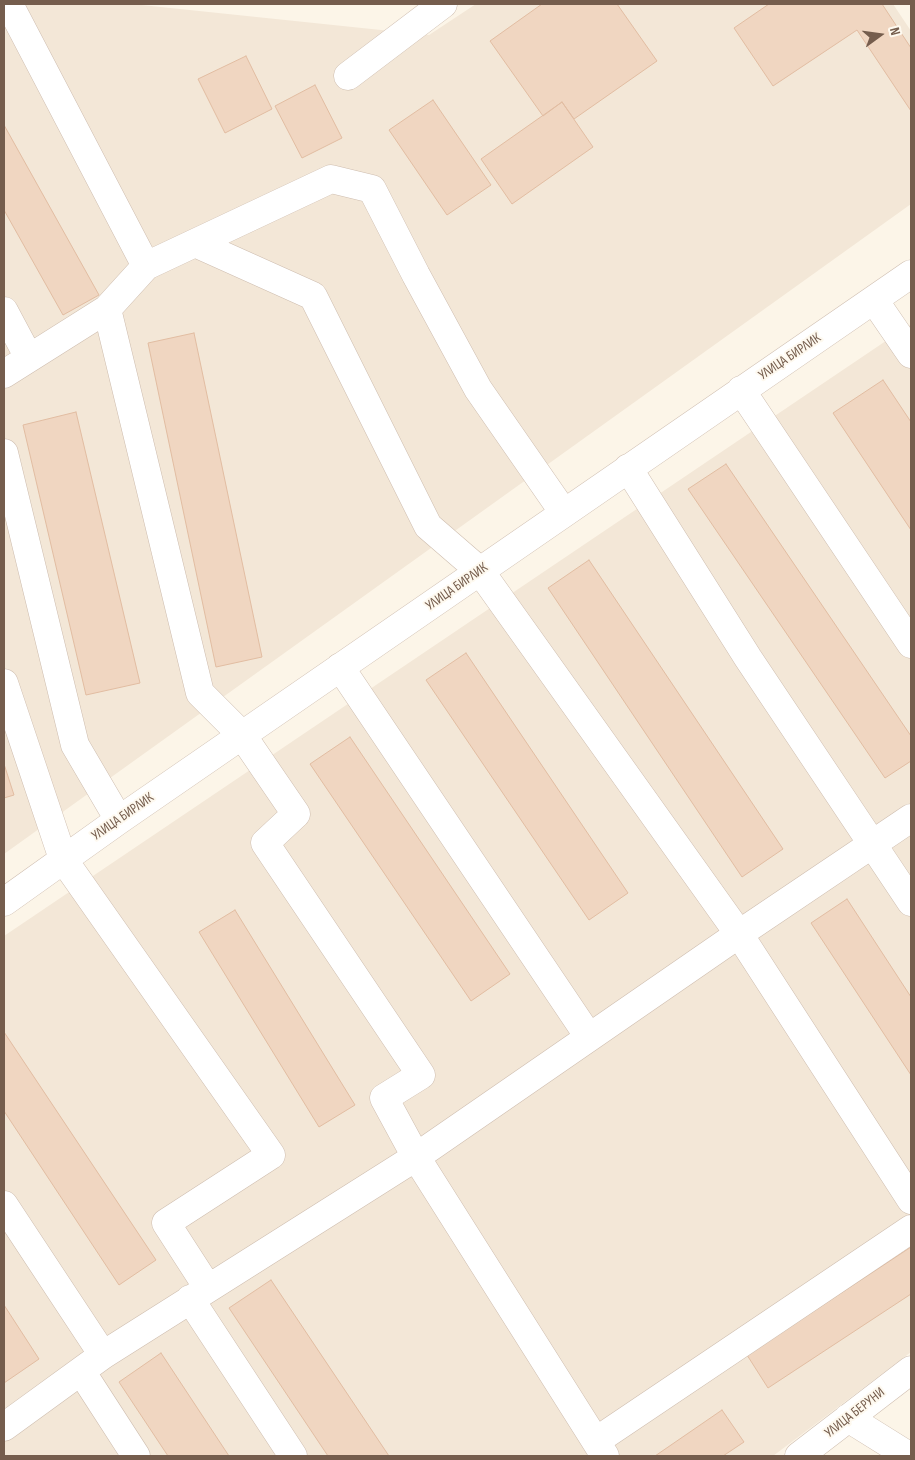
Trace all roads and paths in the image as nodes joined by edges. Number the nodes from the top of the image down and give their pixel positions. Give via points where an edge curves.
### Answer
1 (9, 4) edge
2 (443, 4) edge
3 (348, 76) dead end
4 (195, 243) junction
5 (146, 266) junction
6 (911, 274) edge
7 (874, 300) junction
8 (107, 309) junction
9 (4, 311) edge
10 (911, 354) edge
11 (29, 358) junction
12 (4, 376) edge
13 (741, 390) junction
14 (4, 453) edge
15 (628, 468) junction
16 (564, 513) junction
17 (480, 570) junction
18 (911, 644) edge
19 (340, 667) junction
20 (4, 683) edge
21 (242, 735) junction
22 (911, 818) edge
23 (119, 820) junction
24 (872, 844) junction
25 (63, 859) junction
26 (4, 902) edge
27 (911, 902) edge
28 (739, 934) junction
29 (590, 1037) junction
30 (416, 1157) junction
31 (911, 1200) edge
32 (4, 1205) edge
33 (911, 1229) edge
34 (199, 1293) junction
35 (103, 1355) junction
36 (911, 1370) edge
37 (81, 1371) junction
38 (848, 1418) junction
39 (4, 1426) edge
40 (600, 1449) edge
41 (815, 1452) edge
42 (136, 1456) edge
43 (293, 1456) edge
44 (910, 1456) edge

1 - 5 street
2 - 3 street
4 - 5 street
4 - 16 street via 330,179 372,189 478,389
4 - 17 street via 313,296 428,526
5 - 8 street
6 - 7 street, УЛИЦА БИРЛИК
7 - 10 street
7 - 13 street, УЛИЦА БИРЛИК
8 - 11 street
8 - 21 street via 200,694
9 - 11 street
11 - 12 street
13 - 15 street, УЛИЦА БИРЛИК
13 - 18 street
14 - 23 street via 75,745
15 - 16 street, УЛИЦА БИРЛИК
15 - 24 street via 748,658
16 - 17 street, УЛИЦА БИРЛИК
17 - 19 street, УЛИЦА БИРЛИК
17 - 28 street
19 - 21 street, УЛИЦА БИРЛИК
19 - 29 street
20 - 25 street
21 - 23 street, УЛИЦА БИРЛИК
21 - 30 street via 296,814 265,843 421,1075 384,1098
22 - 24 street
23 - 25 street, УЛИЦА БИРЛИК
24 - 27 street
24 - 28 street
25 - 26 street, УЛИЦА БИРЛИК
25 - 34 street via 271,1155 166,1223
28 - 29 street
28 - 31 street
29 - 30 street
30 - 34 street
30 - 40 street
32 - 35 street
33 - 40 street
34 - 35 street
34 - 43 street
35 - 37 street
36 - 38 street, УЛИЦА БЕРУНИ
37 - 39 street
37 - 42 street
38 - 41 street, УЛИЦА БЕРУНИ
38 - 44 street

